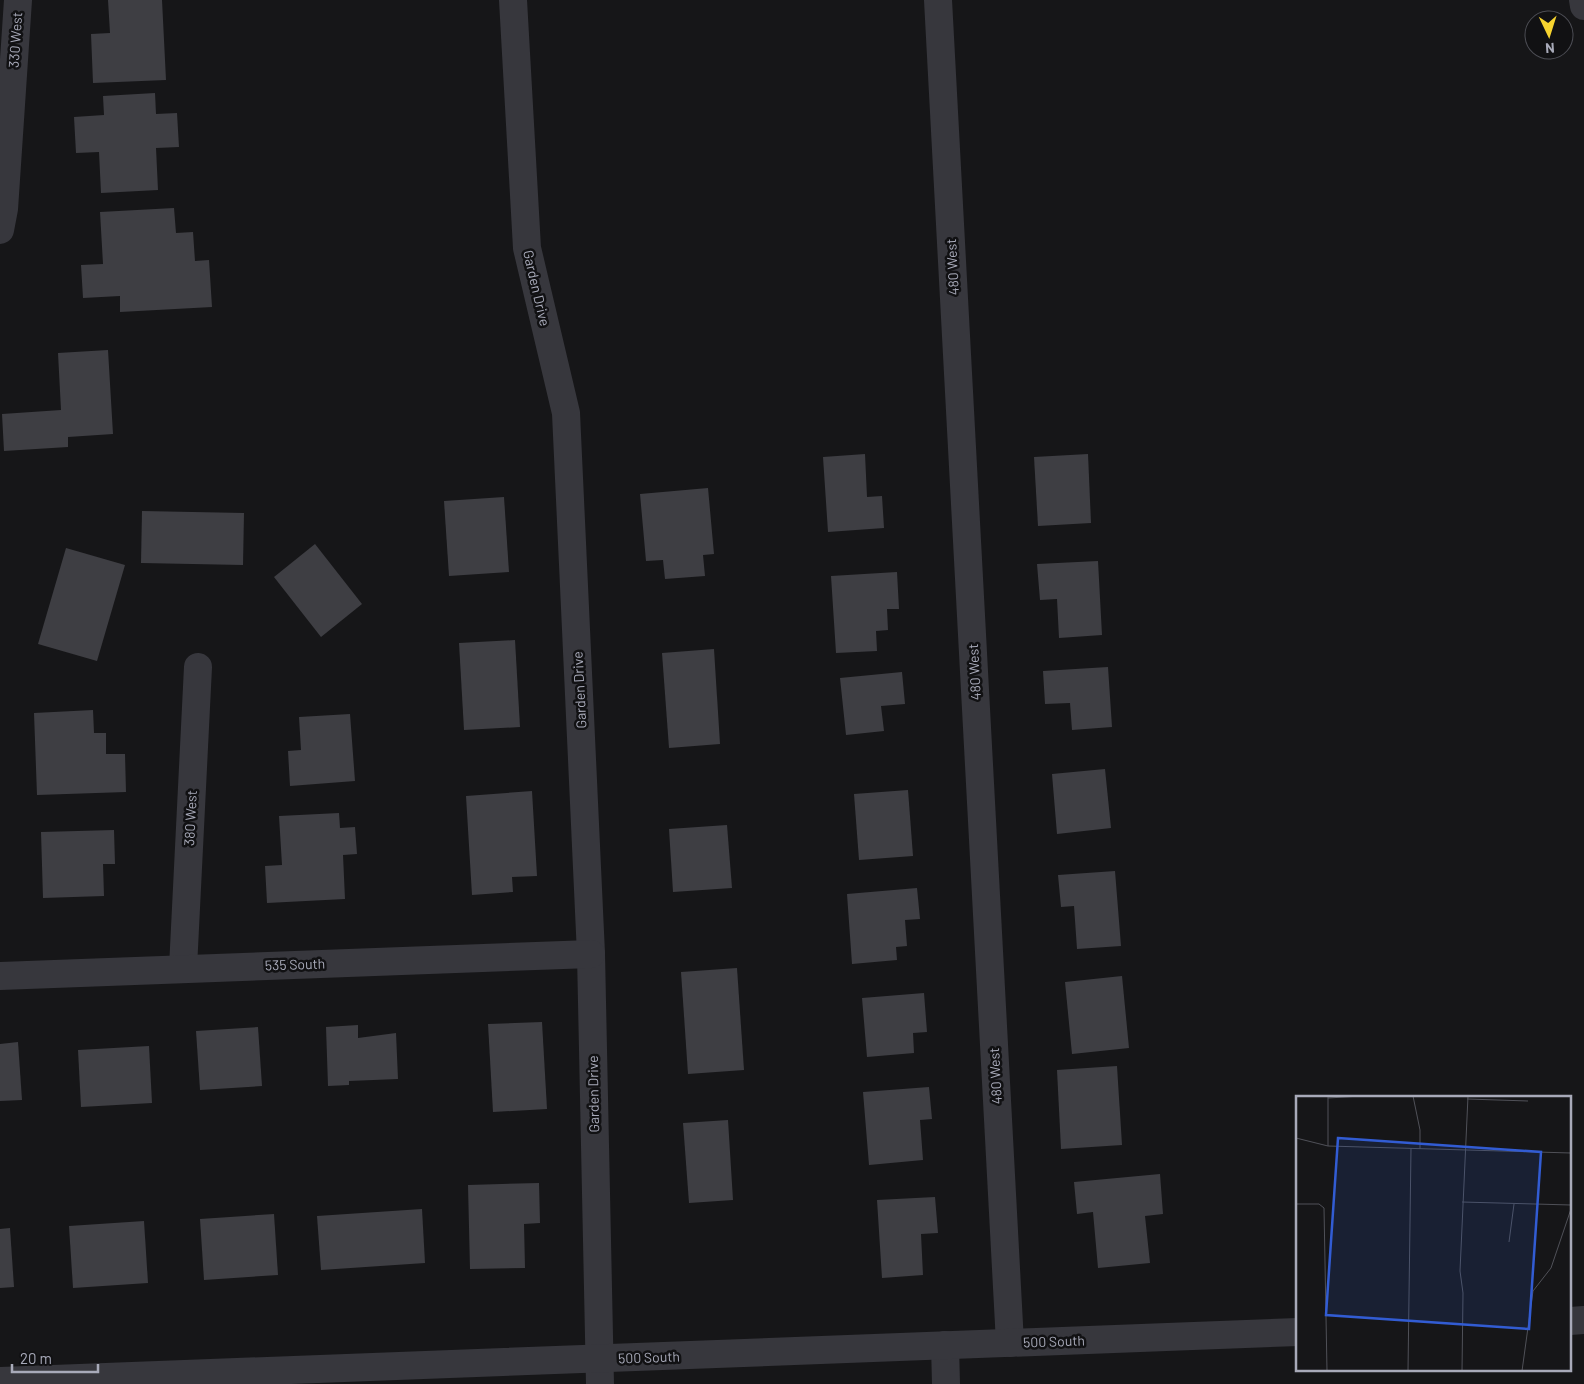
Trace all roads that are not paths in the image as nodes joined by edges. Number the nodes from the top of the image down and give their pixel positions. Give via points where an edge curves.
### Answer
1 (18, 0) edge
2 (513, 0) edge
3 (938, 0) edge
4 (1584, 0) edge
5 (1584, 6) edge
6 (0, 230) edge
7 (198, 667) dead end
8 (591, 954) junction
9 (183, 968) junction
10 (0, 976) edge
11 (1296, 1332) edge
12 (1010, 1343) junction
13 (945, 1345) junction
14 (599, 1371) edge
15 (0, 1381) edge
16 (946, 1384) edge

1 - 6 street, 330 West
2 - 8 street, Garden Drive via 527,248 566,413
3 - 12 street, 480 West
4 - 5 street
7 - 9 street, 380 West
8 - 9 street, 535 South
8 - 14 street, Garden Drive
9 - 10 street, 535 South
11 - 12 street, 500 South
12 - 13 street, 500 South
13 - 14 street, 500 South
13 - 16 street
14 - 15 street, 500 South

